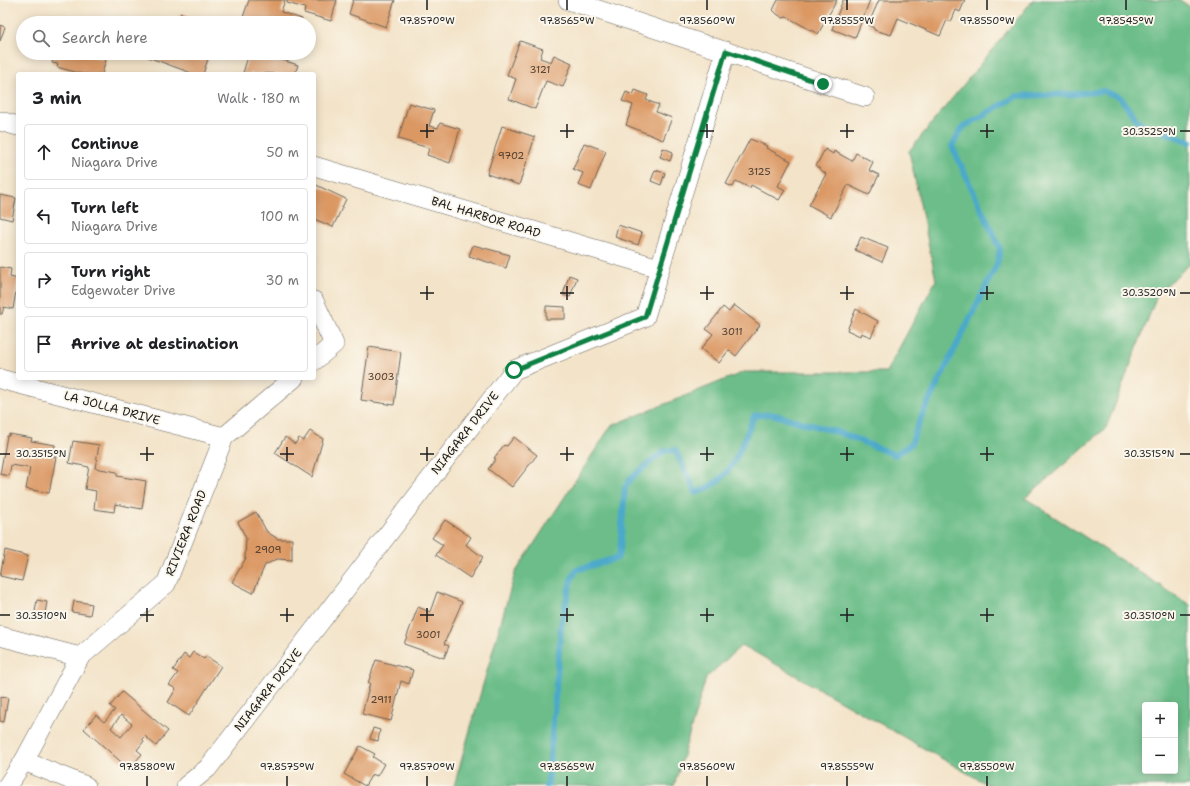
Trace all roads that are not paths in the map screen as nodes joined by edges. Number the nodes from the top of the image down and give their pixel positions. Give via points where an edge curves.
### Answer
1 (568, 0) edge
2 (726, 51) junction
3 (865, 97) dead end
4 (0, 121) edge
5 (16, 125) edge
6 (316, 167) edge
7 (659, 268) junction
8 (316, 305) edge
9 (316, 359) edge
10 (0, 379) edge
11 (292, 380) edge
12 (224, 438) junction
13 (0, 636) edge
14 (80, 657) junction
15 (24, 761) junction
16 (7, 786) edge
17 (86, 786) edge
18 (186, 786) edge

1 - 2 street
2 - 3 street
2 - 7 street, NIAGARA DRIVE
4 - 5 street
6 - 7 street, BAL HARBOR ROAD
7 - 18 street, NIAGARA DRIVE via 645,317 514,370 208,768
8 - 9 street via 334,344
10 - 12 street, LA JOLLA DRIVE
11 - 12 street, RIVIERA ROAD
12 - 14 street, RIVIERA ROAD via 166,584
13 - 14 street
14 - 15 street, RIVIERA ROAD
15 - 16 street, RIVIERA ROAD
15 - 17 street

